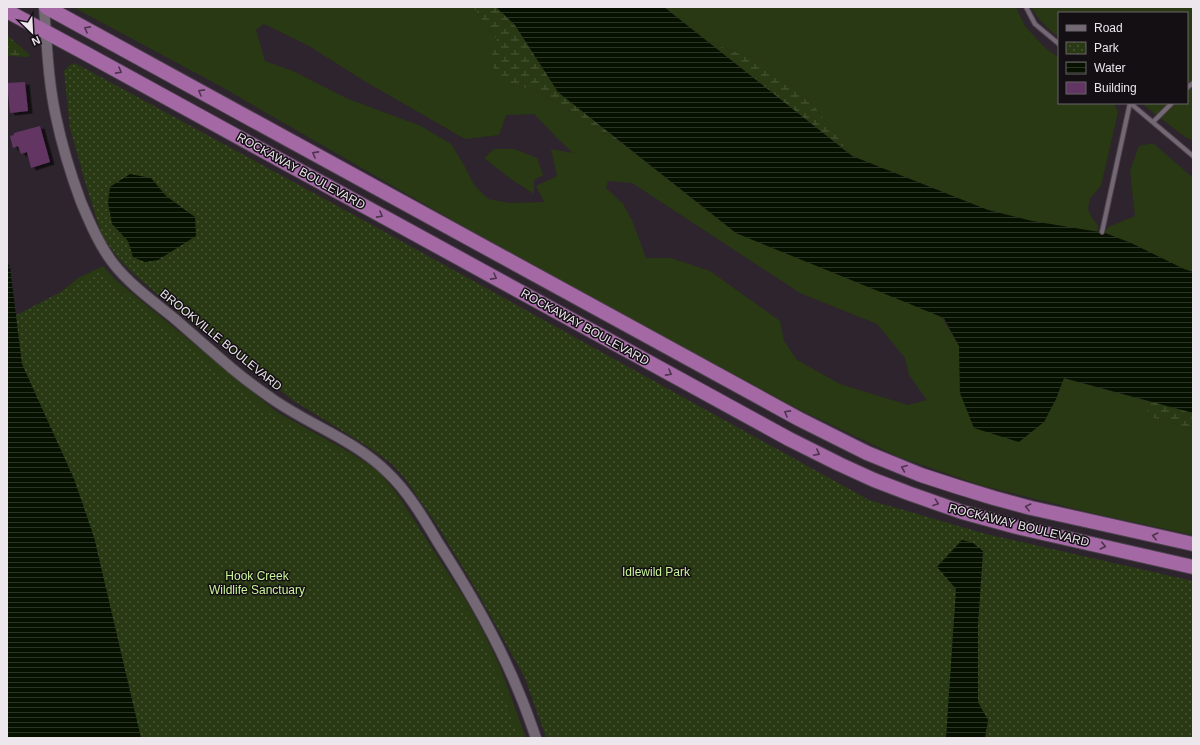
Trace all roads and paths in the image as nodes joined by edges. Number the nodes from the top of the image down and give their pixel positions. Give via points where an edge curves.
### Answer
1 (45, 7) edge
2 (1026, 7) edge
3 (7, 11) edge
4 (46, 32) junction
5 (1058, 43) edge
6 (1130, 104) edge
7 (1131, 104) edge
8 (1171, 104) edge
9 (1153, 122) junction
10 (1193, 156) edge
11 (1102, 232) dead end
12 (1193, 544) edge
13 (1193, 567) edge
14 (536, 738) edge

1 - 4 street, BROOKVILLE BOULEVARD
12 -> 1 highway, ROCKAWAY BOULEVARD via 994,498 921,475 850,445 799,420
2 - 5 lane via 1035,24
3 - 4 highway, ROCKAWAY BOULEVARD
4 -> 13 highway, ROCKAWAY BOULEVARD via 839,464 908,493 981,518
4 - 14 street, BROOKVILLE BOULEVARD via 54,105 63,144 83,207 98,240 112,262 132,283 246,380 299,416 363,452 398,483 472,598 505,660
6 - 11 lane
7 - 9 lane
8 - 9 lane
9 - 10 lane

